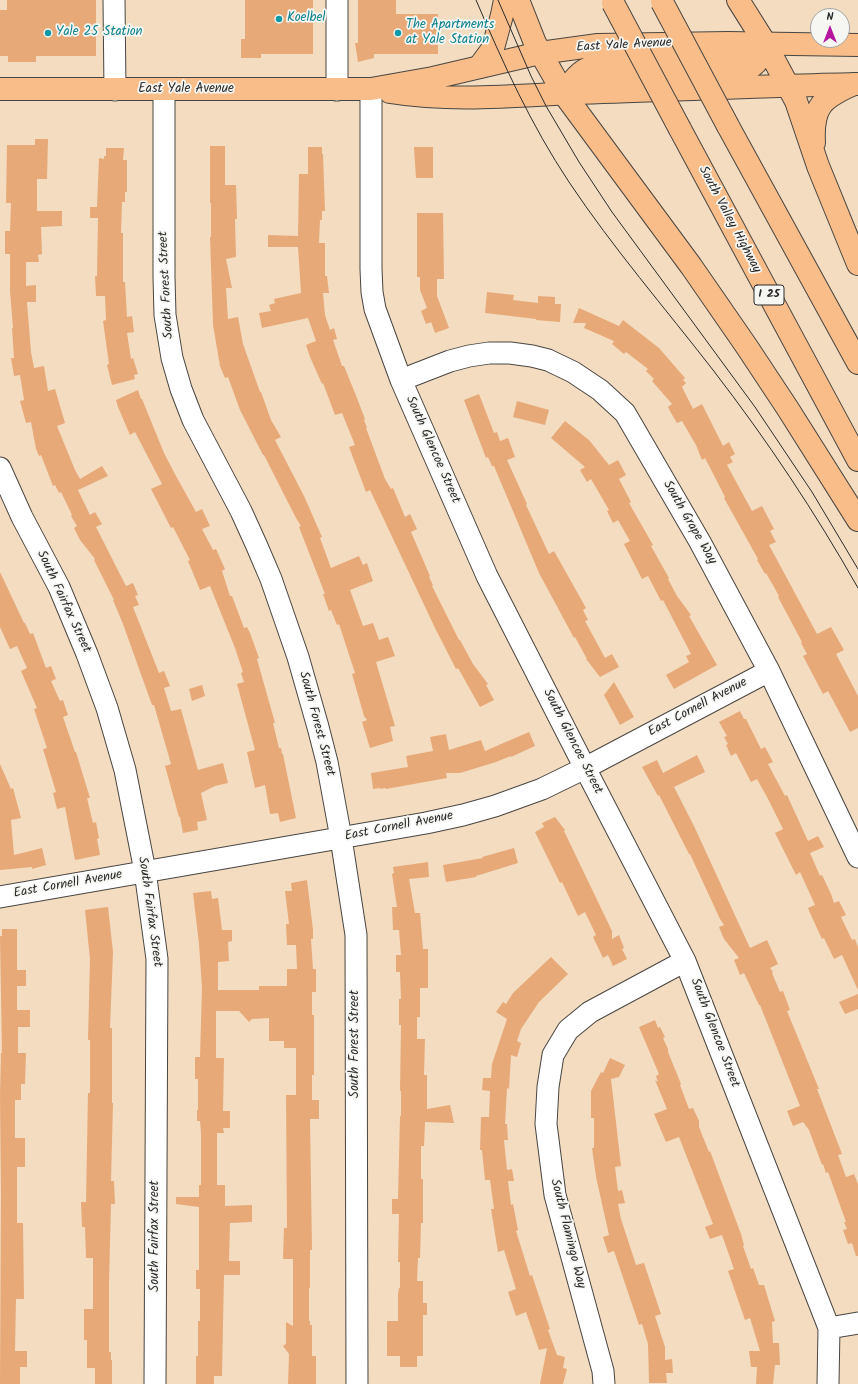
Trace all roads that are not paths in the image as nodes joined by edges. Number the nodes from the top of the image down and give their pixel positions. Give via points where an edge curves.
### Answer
1 (114, 0) edge
2 (337, 0) edge
3 (505, 0) edge
4 (518, 0) edge
5 (738, 0) edge
6 (612, 1) edge
7 (661, 1) edge
8 (765, 43) junction
9 (858, 45) edge
10 (540, 53) junction
11 (479, 67) junction
12 (856, 84) edge
13 (787, 85) junction
14 (0, 89) edge
15 (371, 89) junction
16 (115, 90) junction
17 (164, 90) junction
18 (337, 90) junction
19 (564, 94) junction
20 (818, 166) junction
21 (858, 264) edge
22 (858, 363) edge
23 (401, 380) junction
24 (858, 460) edge
25 (0, 468) edge
26 (858, 520) edge
27 (769, 670) junction
28 (585, 768) junction
29 (341, 838) junction
30 (858, 857) edge
31 (145, 871) junction
32 (0, 897) edge
33 (686, 961) junction
34 (858, 1323) edge
35 (829, 1328) junction
36 (155, 1384) edge
37 (357, 1384) edge
38 (604, 1384) edge
39 (828, 1384) edge

1 - 16 street
2 - 18 street
3 - 11 main road via 492,48
4 - 10 main road
5 - 8 main road
6 - 24 main road, South Valley Highway / I 25, bridge
7 - 22 main road, bridge
8 - 9 main road, East Yale Avenue
8 - 10 main road, East Yale Avenue via 613,44
8 - 13 main road
8 - 19 main road via 758,62 744,71 634,78 586,86
10 - 11 main road, East Yale Avenue
10 - 19 main road
11 - 15 main road, East Yale Avenue
12 - 13 main road, East Yale Avenue
12 - 20 main road via 835,92 822,102 816,113 813,128
13 - 19 main road, East Yale Avenue
13 - 20 main road via 796,101
14 - 16 main road, East Yale Avenue
15 - 18 main road, East Yale Avenue
15 - 19 main road, East Yale Avenue via 433,97
15 - 23 street, South Glencoe Street via 372,292 378,318
16 - 17 main road, East Yale Avenue
17 - 18 main road, East Yale Avenue
17 - 29 street, South Forest Street via 164,277 166,323 174,366 187,405 249,527 284,616 322,739
19 - 26 main road via 691,266 747,347
20 - 21 main road
23 - 27 street, South Grape Way via 469,356 510,353 548,360 573,372 600,390 625,413 700,542
23 - 28 street, South Glencoe Street via 487,576
25 - 31 street, South Fairfax Street via 59,588 105,701 125,770
27 - 28 street, East Cornell Avenue
27 - 30 street, South Grape Way
28 - 29 street, East Cornell Avenue via 542,789 495,806 446,819
28 - 33 street, South Glencoe Street
29 - 31 street, East Cornell Avenue
29 - 37 street, South Forest Street via 356,936
31 - 32 street, East Cornell Avenue
31 - 36 street, South Fairfax Street via 157,959
33 - 35 street, South Glencoe Street
33 - 38 street, South Flamingo Way via 590,1012 568,1030 553,1055 546,1124 555,1195 603,1371
34 - 35 street
35 - 39 street, South Glencoe Street

